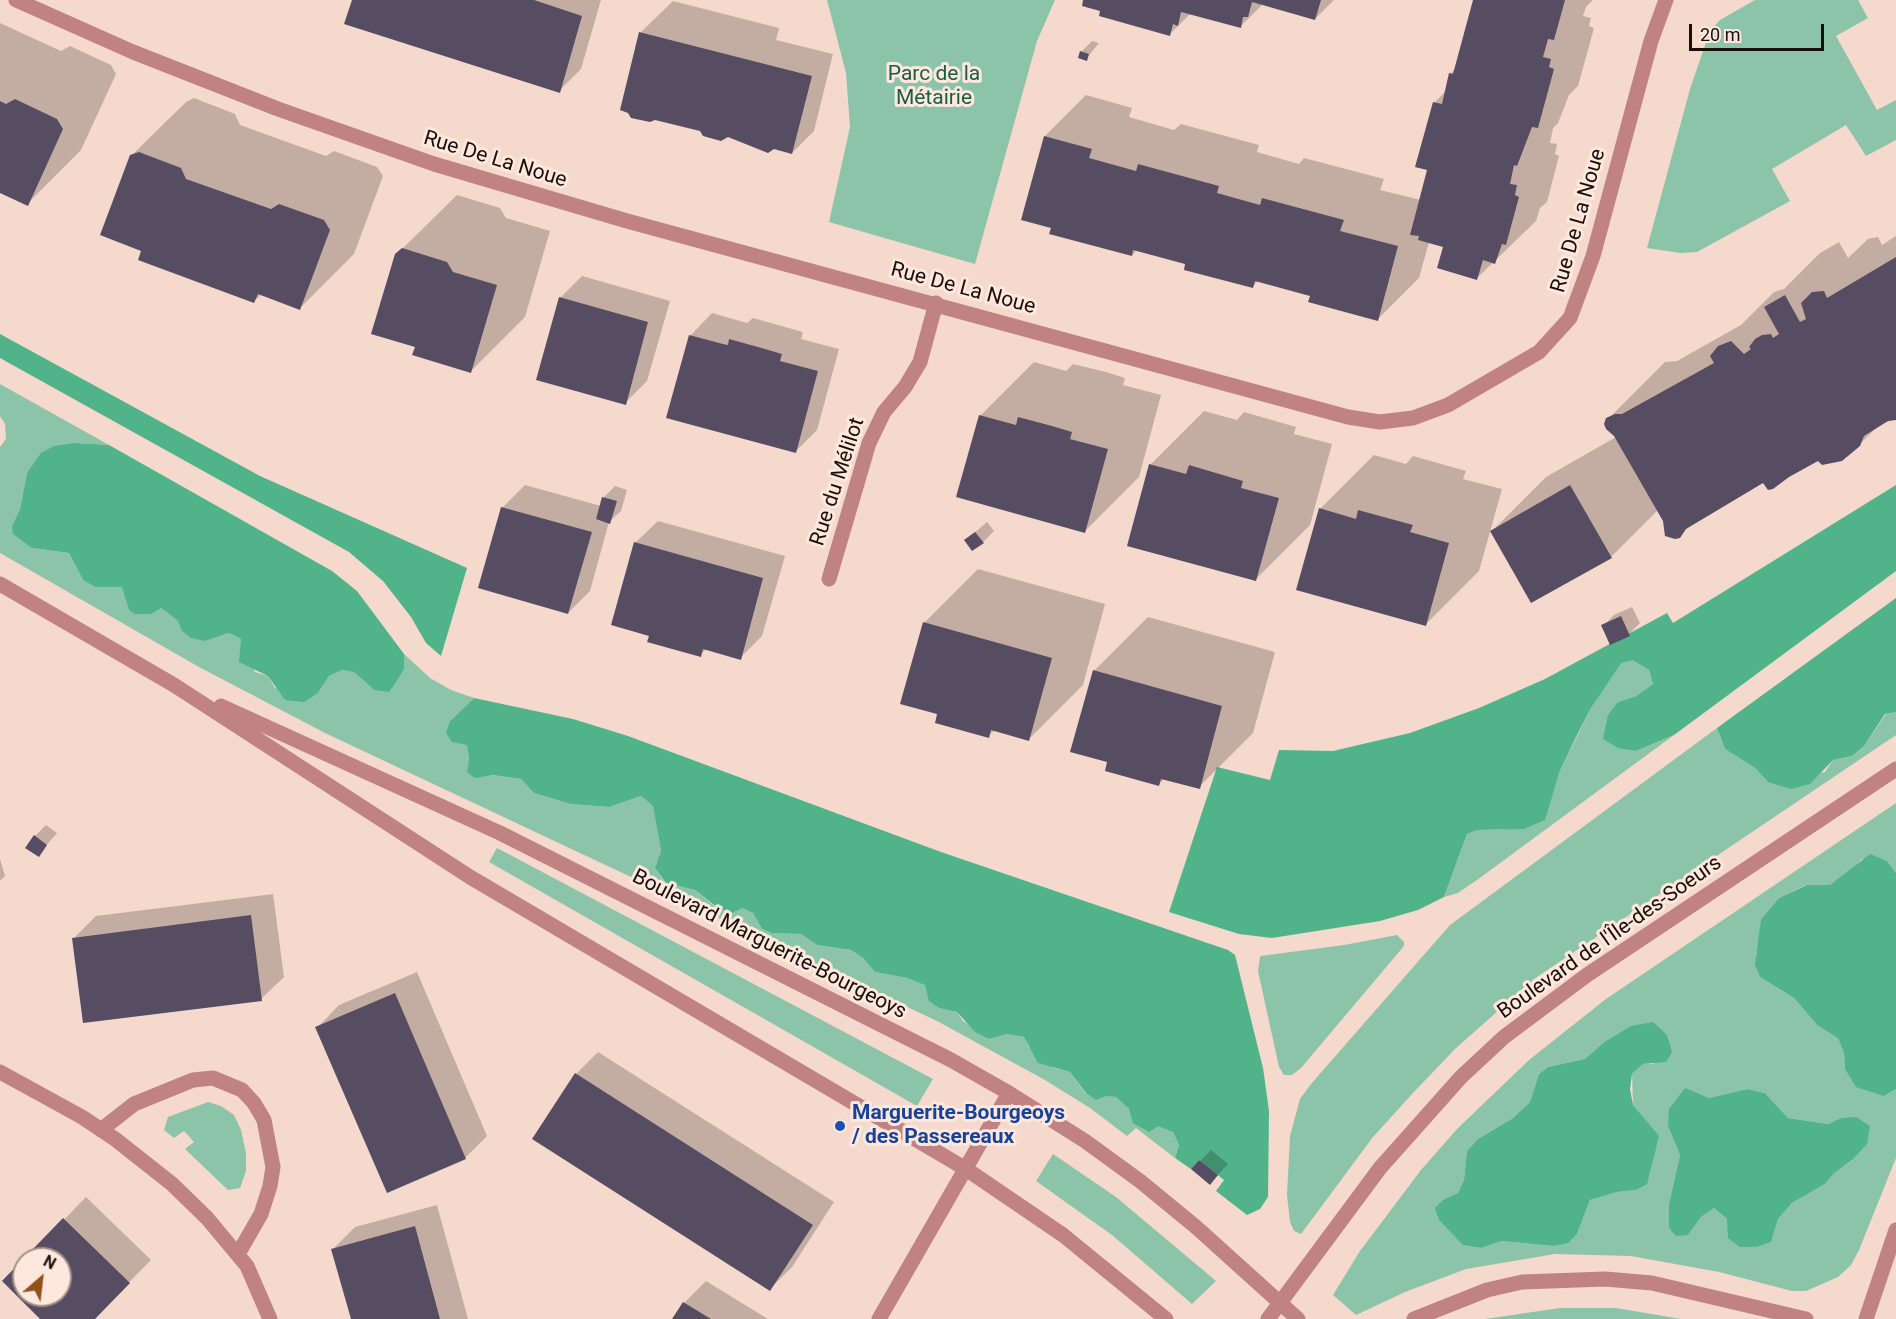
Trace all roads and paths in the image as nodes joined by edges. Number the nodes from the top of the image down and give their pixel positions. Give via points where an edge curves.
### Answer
1 (16, 0) edge
2 (1666, 0) edge
3 (936, 303) junction
4 (829, 579) dead end
5 (0, 584) edge
6 (174, 685) junction
7 (1896, 769) edge
8 (0, 1072) edge
9 (1009, 1093) junction
10 (101, 1130) junction
11 (966, 1169) junction
12 (1896, 1230) edge
13 (238, 1254) junction
14 (1282, 1303) junction
15 (270, 1319) edge
16 (879, 1319) edge
17 (1166, 1319) edge
18 (1268, 1319) edge
19 (1298, 1319) edge
20 (1414, 1319) edge
21 (1806, 1319) edge
22 (1866, 1319) edge

1 - 3 street, Rue De La Noue via 284,112 434,164 587,210
2 - 3 street, Rue De La Noue via 1651,41 1593,256 1570,318 1539,352 1429,413 1380,422 1348,417
3 - 4 street, Rue du Mélilot via 920,362 884,412 869,442
5 - 6 street, Boulevard Marguerite-Bourgeoys
6 - 9 street, Boulevard Marguerite-Bourgeoys via 500,833
6 - 11 street, Boulevard Marguerite-Bourgeoys via 471,877
7 - 14 street, Boulevard de l'Île-des-Soeurs via 1587,975 1498,1043 1439,1100 1380,1168
8 - 10 street
9 - 11 street
9 - 14 street, Boulevard Marguerite-Bourgeoys via 1086,1141 1140,1181
10 - 13 street via 172,1184
10 - 13 street via 134,1104 194,1080 213,1078 242,1090 264,1119 273,1167 261,1215
11 - 16 street
11 - 17 street, Boulevard Marguerite-Bourgeoys via 1063,1235
12 - 22 street
13 - 15 street
14 - 18 street, Boulevard de l'Île-des-Soeurs
14 - 19 street, Boulevard Marguerite-Bourgeoys
20 - 21 street via 1478,1293 1522,1282 1605,1279 1672,1287

